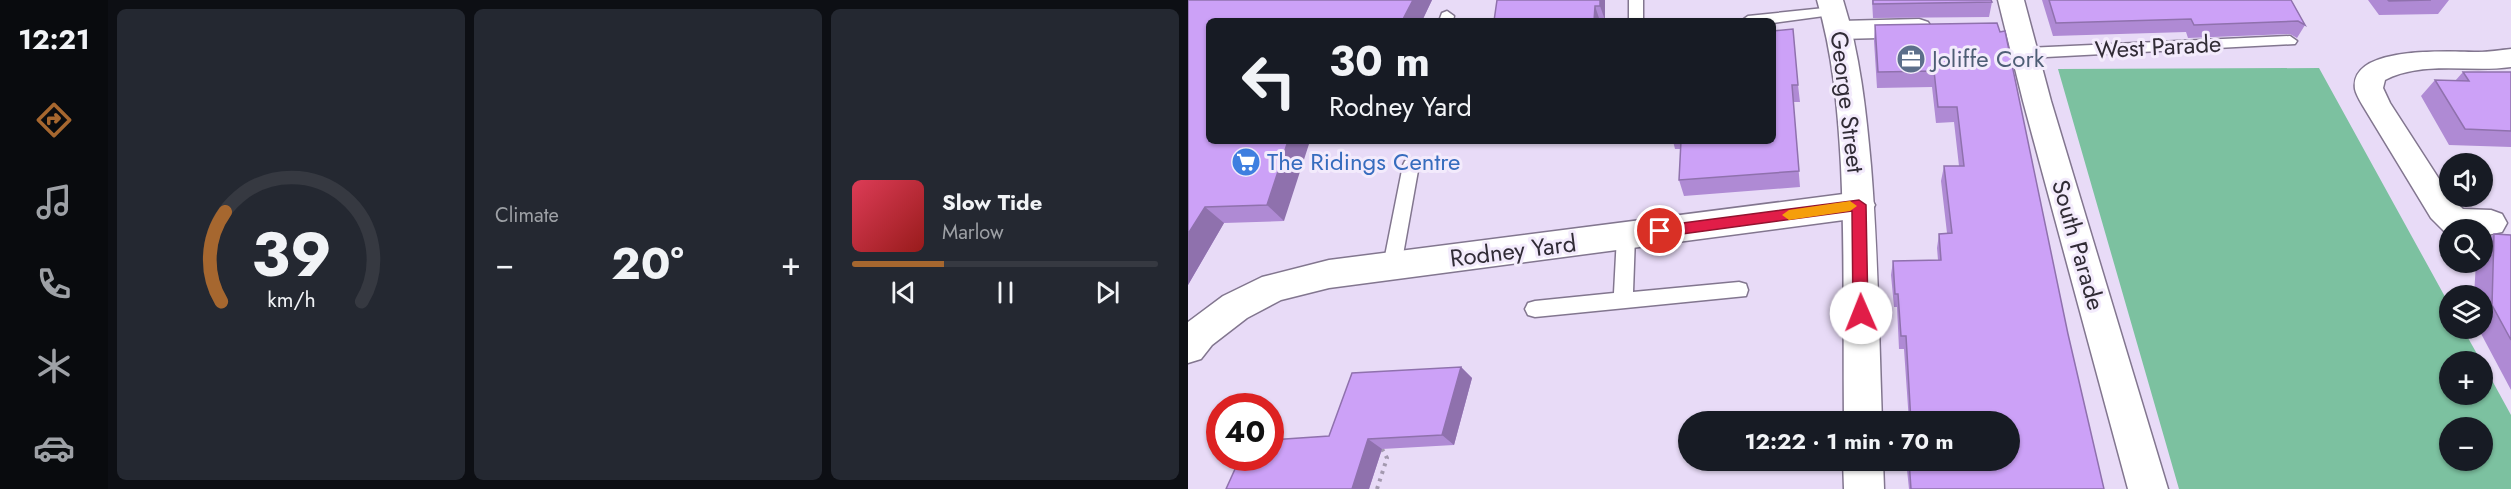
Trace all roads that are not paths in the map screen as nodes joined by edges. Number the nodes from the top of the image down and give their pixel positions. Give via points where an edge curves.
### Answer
1 (1636, 0) edge
2 (1835, 14) edge
3 (1636, 18) edge
4 (1776, 19) edge
5 (2012, 27) edge
6 (1946, 28) edge
7 (2290, 41) dead end
8 (2511, 58) edge
9 (1411, 165) dead end
10 (1859, 205) junction
11 (2452, 219) edge
12 (1626, 236) junction
13 (1392, 266) junction
14 (1739, 290) dead end
15 (1623, 301) junction
16 (1535, 309) dead end
17 (1188, 347) edge
18 (1863, 411) edge
19 (1863, 471) edge
20 (1864, 489) edge
21 (2148, 489) edge

1 - 3 lane
2 - 4 lane
2 - 6 street
2 - 10 street, George Street via 1851,106
5 - 7 lane, West Parade
5 - 21 street, South Parade via 2037,101
8 - 11 street via 2426,60 2385,66 2372,75 2369,88 2377,105
9 - 13 lane
10 - 12 street, Rodney Yard
10 - 18 street, George Street
12 - 13 street, Rodney Yard
12 - 15 lane
13 - 17 street, Rodney Yard via 1329,273 1274,287 1235,308
14 - 15 lane
15 - 16 lane
19 - 20 street

